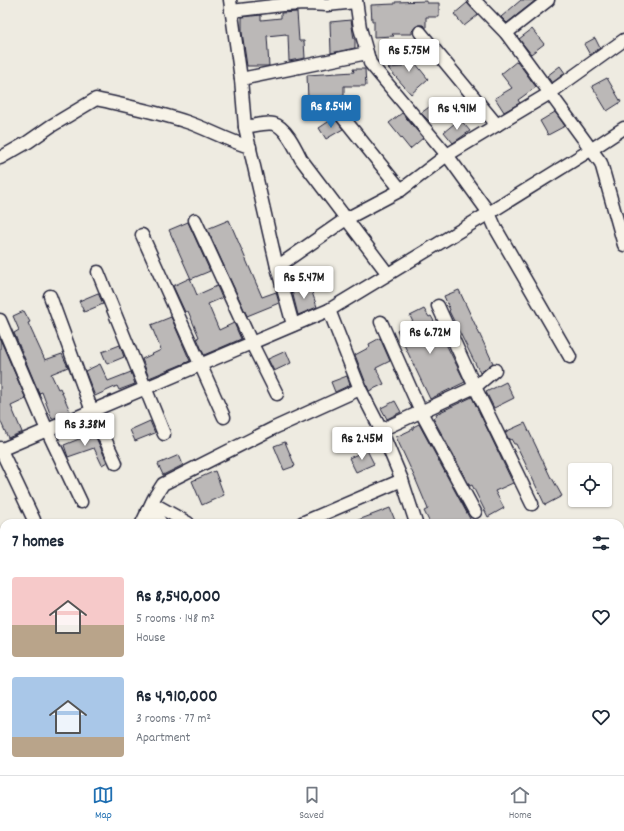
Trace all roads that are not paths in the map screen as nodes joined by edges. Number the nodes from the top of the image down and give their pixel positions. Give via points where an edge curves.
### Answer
1 (474, 0) edge
2 (547, 0) edge
3 (356, 1) edge
4 (306, 2) edge
5 (230, 5) edge
6 (420, 32) dead end
7 (506, 33) junction
8 (624, 40) edge
9 (367, 53) junction
10 (241, 79) junction
11 (550, 93) junction
12 (338, 110) dead end
13 (497, 125) junction
14 (245, 127) junction
15 (624, 128) edge
16 (250, 147) junction
17 (592, 149) junction
18 (447, 155) junction
19 (0, 158) edge
20 (401, 190) junction
21 (619, 208) edge
22 (489, 213) junction
23 (346, 219) junction
24 (195, 220) dead end
25 (142, 235) dead end
26 (624, 245) edge
27 (277, 267) junction
28 (98, 272) dead end
29 (388, 274) junction
30 (50, 296) dead end
31 (438, 306) dead end
32 (329, 310) junction
33 (0, 320) edge
34 (380, 322) dead end
35 (294, 325) junction
36 (252, 344) junction
37 (570, 357) dead end
38 (201, 364) junction
39 (495, 370) dead end
40 (475, 387) junction
41 (146, 388) junction
42 (360, 390) junction
43 (277, 394) dead end
44 (92, 411) junction
45 (421, 412) junction
46 (224, 417) dead end
47 (47, 430) junction
48 (381, 430) junction
49 (164, 434) dead end
50 (0, 449) edge
51 (116, 463) dead end
52 (402, 480) junction
53 (81, 502) dead end
54 (532, 504) dead end
55 (150, 507) junction
56 (476, 512) dead end
57 (34, 519) edge
58 (144, 519) edge
59 (158, 519) edge
60 (178, 519) edge
61 (311, 519) edge
62 (415, 519) edge

1 - 7 street
2 - 7 street
3 - 4 street via 327,5
3 - 9 street
4 - 5 street via 282,5
5 - 10 street
6 - 13 street
7 - 11 street
8 - 11 street
9 - 10 street
9 - 18 street via 370,63
10 - 14 street
11 - 13 street
11 - 17 street
12 - 20 street
13 - 18 street
14 - 16 street
14 - 23 street via 274,124 280,128 290,138 301,159
15 - 17 street
16 - 19 street via 188,122 96,99
16 - 27 street
17 - 21 street via 601,163
17 - 22 street
18 - 20 street
18 - 22 street
20 - 23 street
21 - 26 street
22 - 29 street
22 - 37 street
23 - 27 street
23 - 29 street
24 - 36 street
25 - 38 street
27 - 35 street
28 - 41 street
29 - 32 street
30 - 44 street
31 - 40 street
32 - 35 street
32 - 42 street
33 - 47 street
34 - 45 street
35 - 36 street
36 - 38 street
36 - 43 street
38 - 41 street
38 - 46 street
39 - 40 street
40 - 45 street
40 - 54 street
41 - 44 street
41 - 49 street
42 - 48 street
42 - 55 street via 274,428 163,484
44 - 47 street
44 - 51 street
45 - 48 street
45 - 56 street
47 - 50 street
47 - 53 street
48 - 52 street
50 - 57 street
52 - 61 street
52 - 62 street
55 - 58 street
55 - 59 street
55 - 60 street

